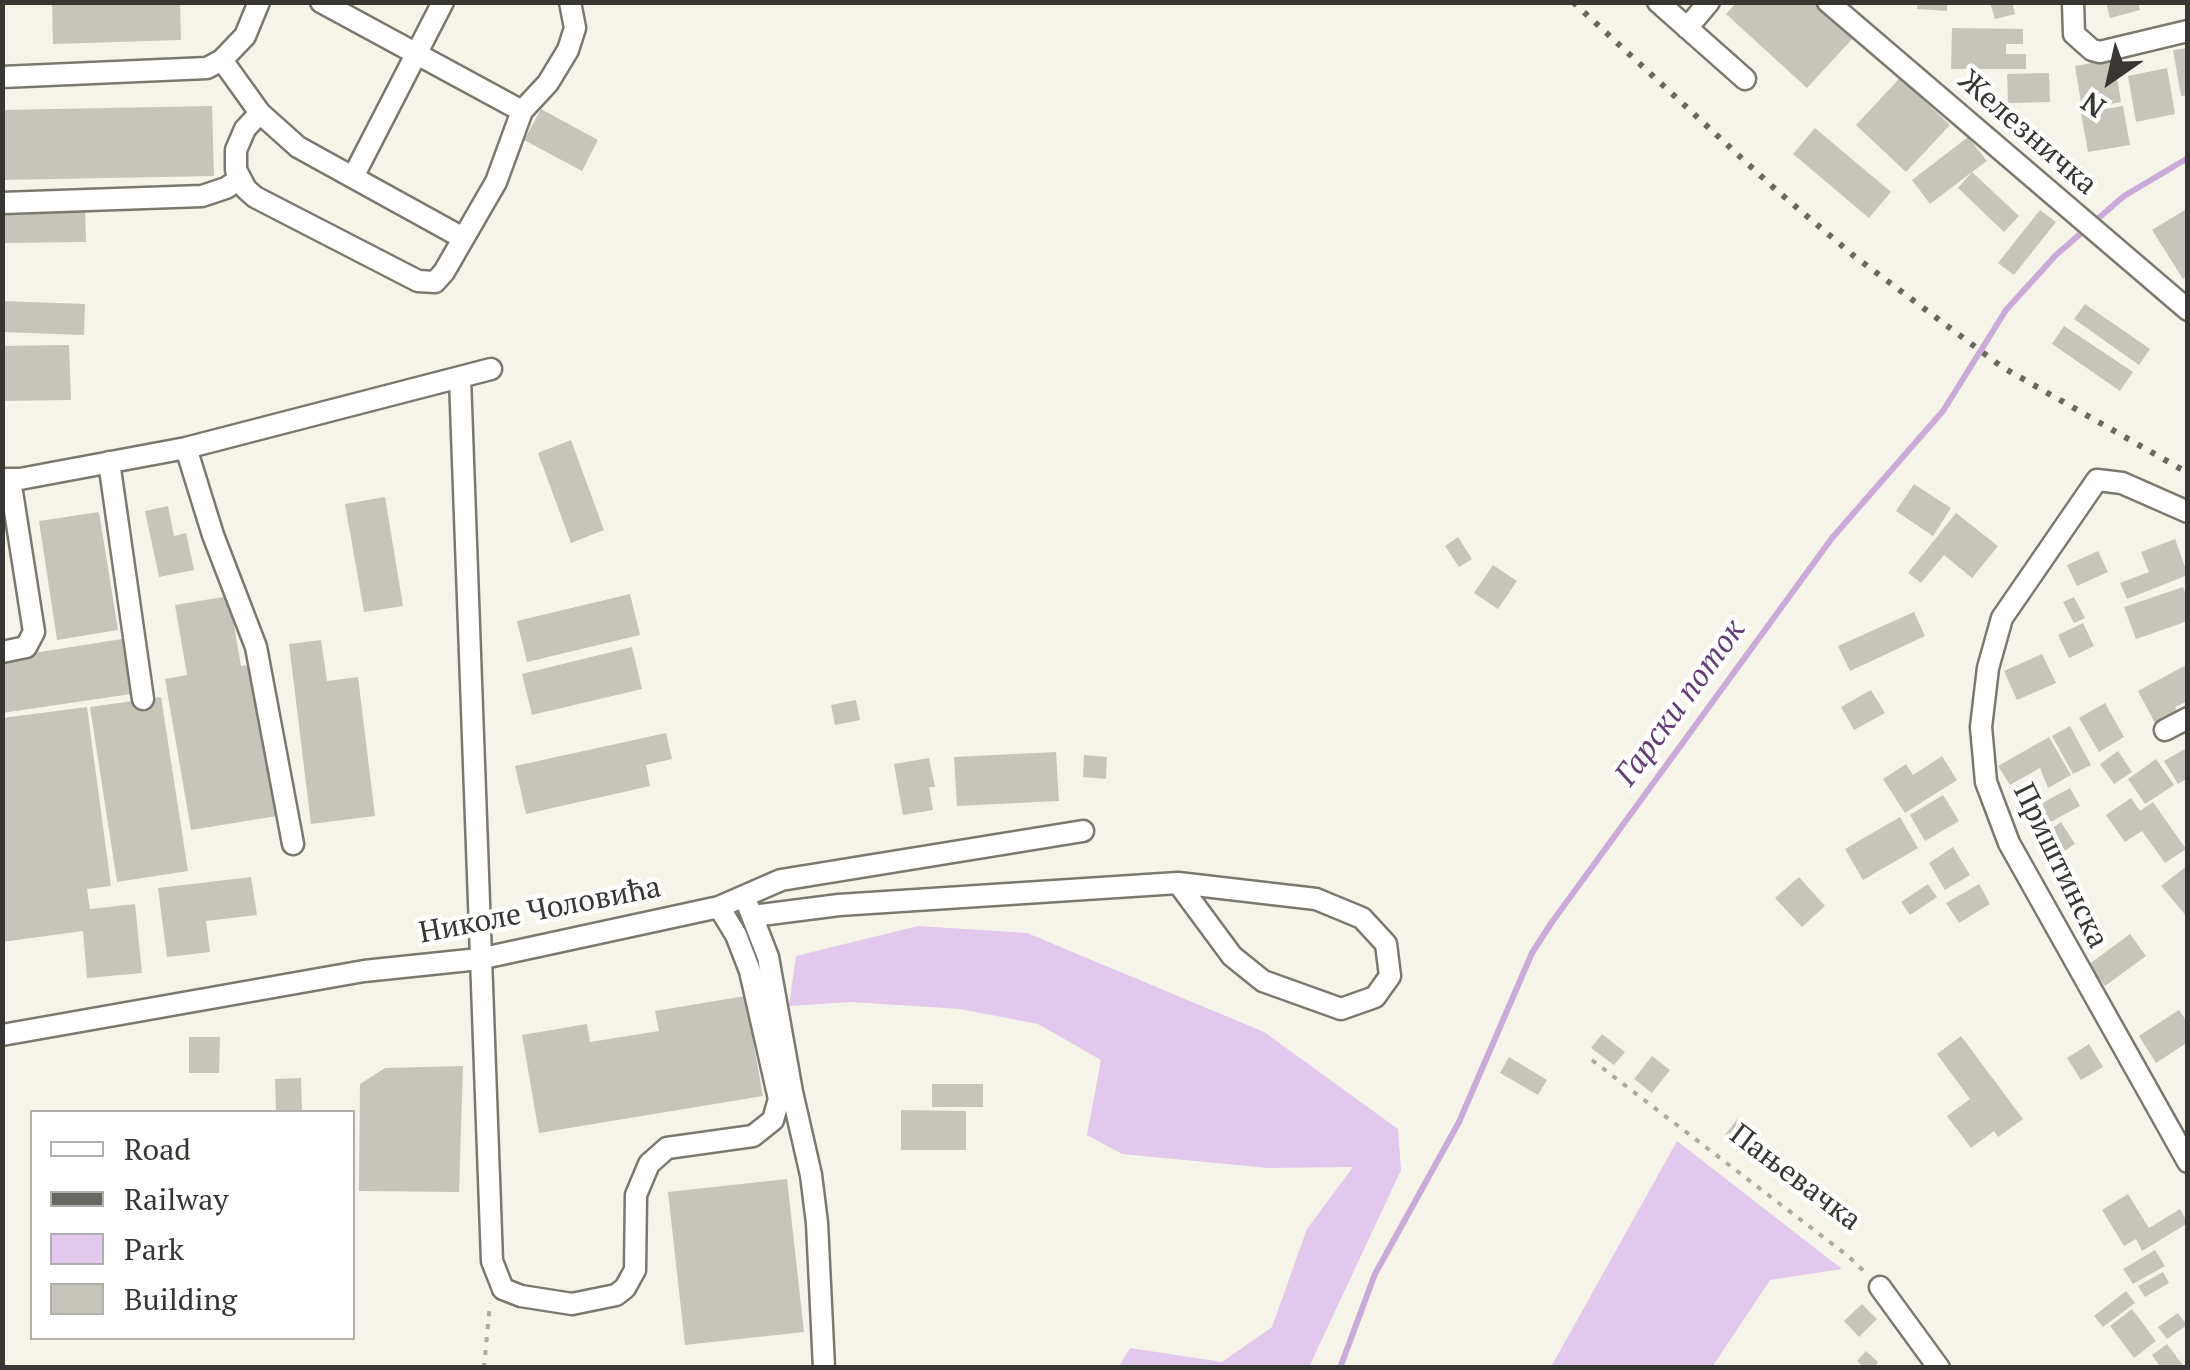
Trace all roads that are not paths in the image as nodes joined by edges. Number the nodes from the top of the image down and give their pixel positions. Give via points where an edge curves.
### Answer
1 (258, 2) edge
2 (321, 2) edge
3 (443, 2) edge
4 (570, 2) edge
5 (1658, 2) edge
6 (1709, 2) edge
7 (1828, 2) edge
8 (2073, 2) edge
9 (1687, 28) junction
10 (2188, 31) edge
11 (417, 56) junction
12 (222, 60) junction
13 (2, 77) edge
14 (1745, 80) dead end
15 (522, 111) junction
16 (260, 114) junction
17 (353, 177) junction
18 (240, 179) junction
19 (2, 203) edge
20 (464, 238) junction
21 (2188, 310) edge
22 (491, 370) dead end
23 (460, 378) junction
24 (186, 448) junction
25 (109, 462) junction
26 (6, 479) edge
27 (2188, 512) edge
28 (2, 652) edge
29 (143, 700) dead end
30 (2188, 718) edge
31 (2165, 730) dead end
32 (1083, 831) dead end
33 (292, 844) dead end
34 (1178, 882) junction
35 (745, 896) junction
36 (720, 907) junction
37 (753, 916) junction
38 (479, 959) junction
39 (2, 1034) edge
40 (2188, 1162) edge
41 (1880, 1287) road end
42 (824, 1368) edge
43 (1939, 1368) edge

1 - 12 street via 245,36
2 - 11 street
3 - 11 street
4 - 15 street via 575,28 568,50
5 - 9 street
6 - 9 street
7 - 21 street, Железничка
8 - 10 street via 2074,34 2092,50
9 - 14 street
11 - 15 street
11 - 17 street
12 - 13 street via 207,68
12 - 16 street
15 - 20 street via 506,160
16 - 17 street via 298,147
16 - 18 street via 240,140
17 - 20 street
18 - 19 street via 202,196
18 - 20 street via 255,196 424,283 440,278
22 - 23 street
23 - 24 street
23 - 38 street
24 - 25 street
24 - 33 street via 256,646
25 - 26 street
25 - 29 street
26 - 28 street via 34,632 26,647
27 - 40 street, Приштинска via 2097,480 2002,618 1981,727 1986,782 2009,844
30 - 31 street
32 - 35 street, Николе Чоловића via 781,880
34 - 34 street via 1316,899 1362,918 1386,944 1390,976 1375,997 1341,1008 1264,981 1232,956
34 - 37 street
35 - 36 street, Николе Чоловића
35 - 37 street
36 - 38 street, Николе Чоловића
36 - 38 street via 750,972 780,1099 773,1120 753,1136 667,1148 649,1164 636,1195 636,1270 625,1288 589,1303 512,1293 498,1280
37 - 42 street via 768,957 811,1176
38 - 39 street, Николе Чоловића via 364,972
41 - 43 street

